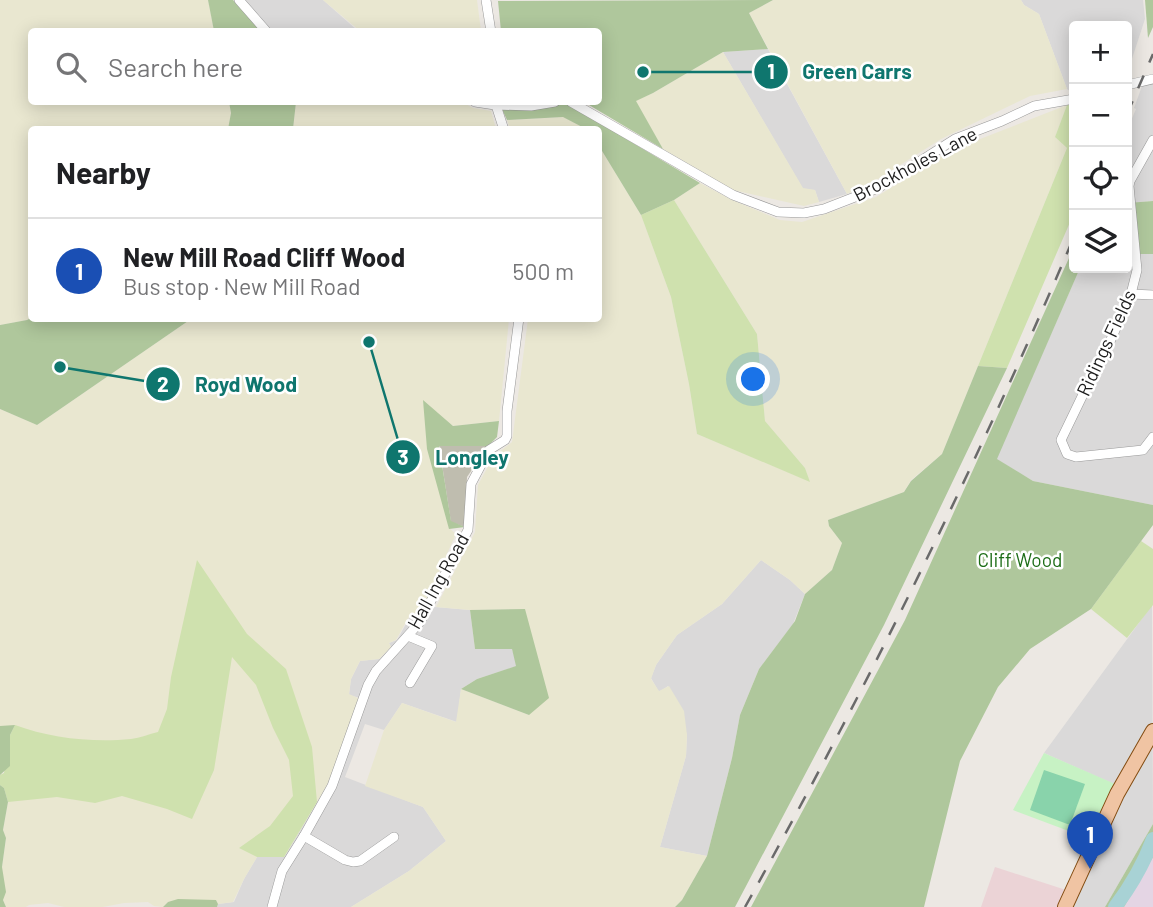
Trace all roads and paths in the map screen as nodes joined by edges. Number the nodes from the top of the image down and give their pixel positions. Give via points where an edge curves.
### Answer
1 (239, 0) edge
2 (486, 0) edge
3 (264, 28) edge
4 (490, 28) edge
5 (1153, 79) edge
6 (1131, 84) edge
7 (1069, 100) edge
8 (496, 105) edge
9 (519, 105) edge
10 (537, 105) edge
11 (576, 105) edge
12 (503, 126) edge
13 (1153, 140) edge
14 (1131, 294) junction
15 (1153, 295) edge
16 (518, 322) edge
17 (1153, 437) edge
18 (408, 636) junction
19 (410, 682) dead end
20 (1153, 731) edge
21 (304, 835) junction
22 (394, 837) dead end
23 (272, 907) edge
24 (1065, 907) edge

1 - 3 street
2 - 4 street
5 - 6 street
7 - 11 street, Brockholes Lane via 1034,106 955,139 878,188 804,213 778,212 733,195
8 - 12 street
9 - 10 street
13 - 14 street, Ridings Fields via 1129,186 1137,270
14 - 15 street
14 - 17 street, Ridings Fields via 1061,440 1067,454 1076,457 1143,450
16 - 18 street, Hall Ing Road via 507,436 489,450 471,484 468,530 420,622
18 - 19 street via 432,646
18 - 21 street, Hall Ing Road via 368,685 332,786
20 - 24 main road via 1117,794
21 - 22 street via 353,862
21 - 23 street, Hall Ing Road via 282,871

